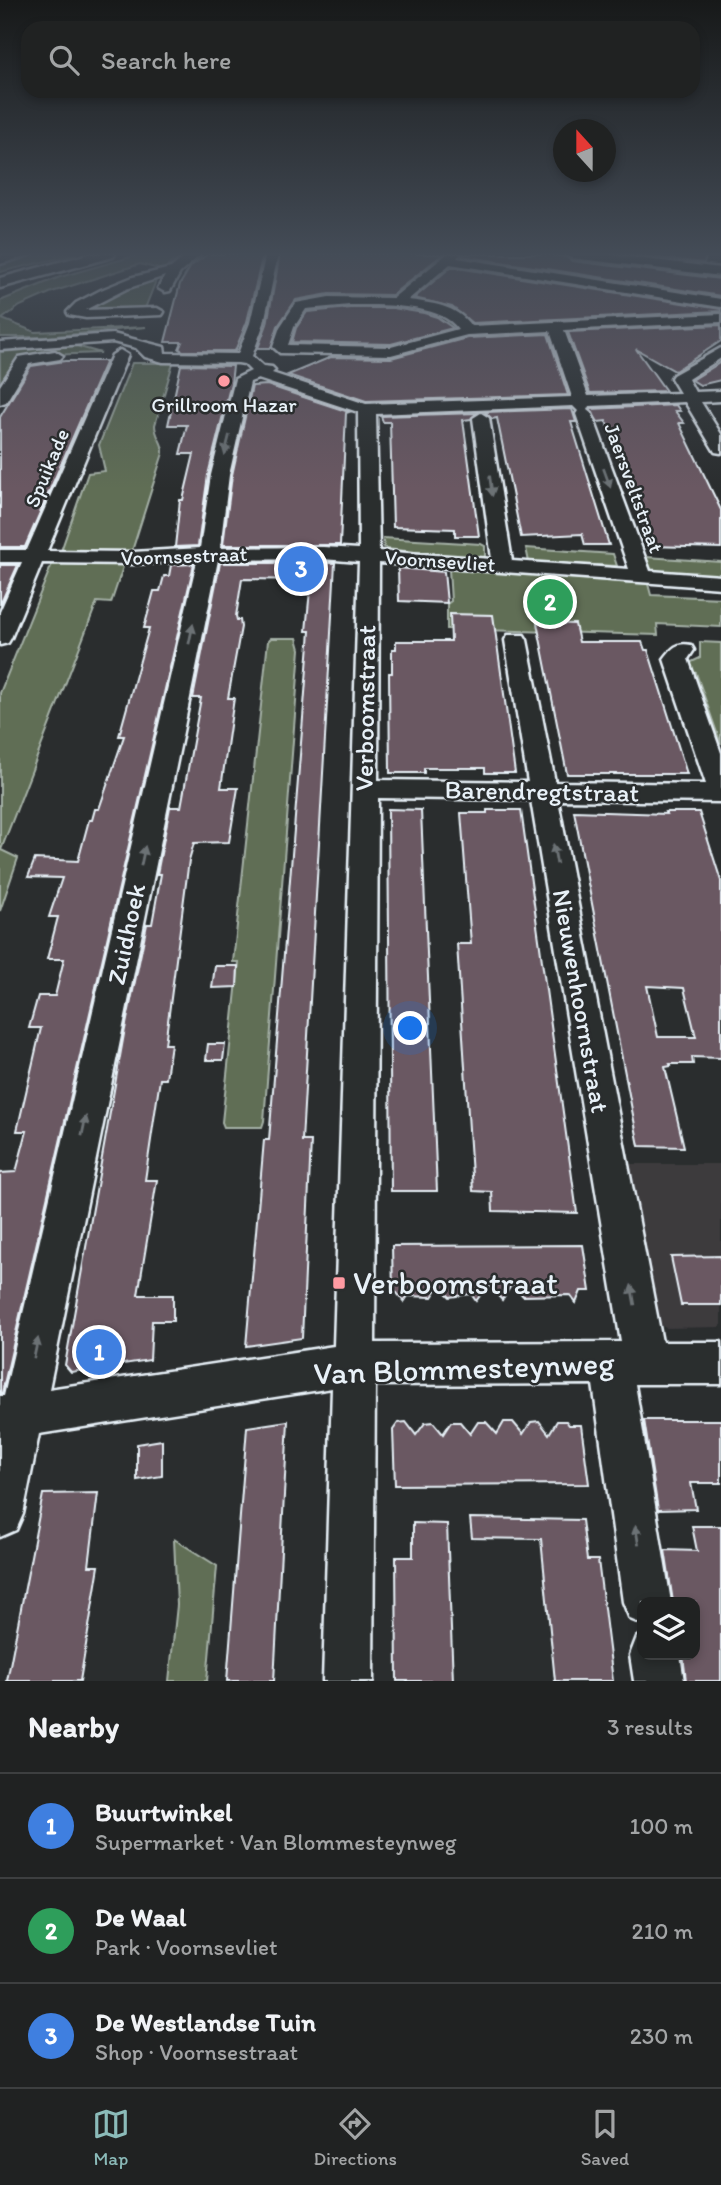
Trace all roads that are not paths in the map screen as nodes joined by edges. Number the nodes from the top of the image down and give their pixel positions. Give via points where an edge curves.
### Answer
1 (142, 332) edge
2 (254, 332) edge
3 (286, 332) edge
4 (459, 332) edge
5 (558, 332) edge
6 (0, 346) edge
7 (111, 351) junction
8 (721, 352) edge
9 (245, 356) junction
10 (263, 371) junction
11 (721, 396) edge
12 (693, 397) junction
13 (0, 399) edge
14 (582, 407) junction
15 (365, 409) junction
16 (480, 412) junction
17 (719, 443) edge
18 (209, 554) junction
19 (369, 555) junction
20 (0, 556) edge
21 (35, 556) junction
22 (503, 566) junction
23 (642, 576) junction
24 (721, 582) edge
25 (0, 638) edge
26 (516, 640) dead end
27 (683, 650) dead end
28 (363, 789) junction
29 (544, 790) junction
30 (721, 792) edge
31 (628, 1362) junction
32 (721, 1363) edge
33 (355, 1364) junction
34 (11, 1417) edge
35 (0, 1514) edge
36 (647, 1597) edge
37 (656, 1660) edge
38 (348, 1681) edge
39 (659, 1681) edge

1 - 7 street
2 - 9 street
3 - 4 street via 281,349 391,351
5 - 14 street, Jaersveltstraat
6 - 7 street
7 - 9 street via 142,347 166,357
7 - 13 street via 24,360
7 - 21 street, Spuikade
8 - 12 street via 680,377
9 - 10 street
10 - 15 street via 291,386
10 -> 18 street, Zuidhoek via 243,379 220,475
11 - 12 street
12 - 14 street
12 - 17 street
14 - 16 street
14 -> 23 street, Jaersveltstraat
15 - 16 street
15 - 19 street, Verboomstraat
16 -> 22 street
18 - 19 street, Voornsestraat
18 - 21 street, Voornsestraat
34 -> 18 street, Zuidhoek
19 - 22 street, Voornsevliet
19 - 28 street, Verboomstraat
20 - 21 street, Voornsestraat
21 - 25 street, Spuikade
22 - 23 street, Voornsevliet
23 - 24 street, Voornsevliet
26 - 29 street, Nieuwenhoornstraat
27 - 30 street via 676,659
28 - 29 street, Barendregtstraat
28 - 33 street, Verboomstraat
29 - 30 street, Barendregtstraat
31 -> 29 street, Nieuwenhoornstraat
31 - 32 street, Van Blommesteynweg
31 - 33 street, Van Blommesteynweg
36 -> 31 street, Nieuwenhoornstraat
33 - 34 street, Van Blommesteynweg
33 - 38 street, Verboomstraat
34 - 35 street, Zuidhoek
37 - 39 street

